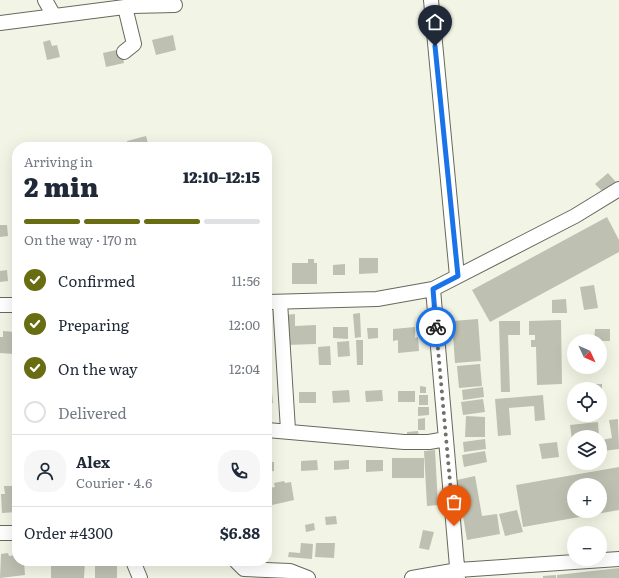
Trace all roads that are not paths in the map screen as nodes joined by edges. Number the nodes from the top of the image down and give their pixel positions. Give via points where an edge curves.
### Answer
1 (45, 0) edge
2 (431, 0) edge
3 (175, 4) dead end
4 (125, 7) junction
5 (54, 16) junction
6 (0, 23) edge
7 (124, 52) dead end
8 (619, 189) edge
9 (458, 276) junction
10 (433, 289) junction
11 (273, 302) edge
12 (0, 305) edge
13 (12, 305) edge
14 (272, 430) edge
15 (288, 430) junction
16 (446, 439) junction
17 (0, 533) edge
18 (12, 533) edge
19 (619, 559) edge
20 (135, 566) edge
21 (241, 566) edge
22 (458, 574) edge
23 (140, 578) edge
24 (308, 578) edge
25 (412, 578) edge

1 - 5 street
2 - 9 street
3 - 4 street
4 - 5 street
4 - 7 street via 134,44
5 - 6 street
8 - 9 street via 575,216
9 - 10 street
10 - 11 street via 377,299
10 - 16 street
11 - 15 street
12 - 13 street
14 - 15 street
15 - 16 street via 404,442
16 - 22 street
17 - 18 street
19 - 22 street
20 - 23 street
21 - 24 street via 244,569 290,571
22 - 25 street

